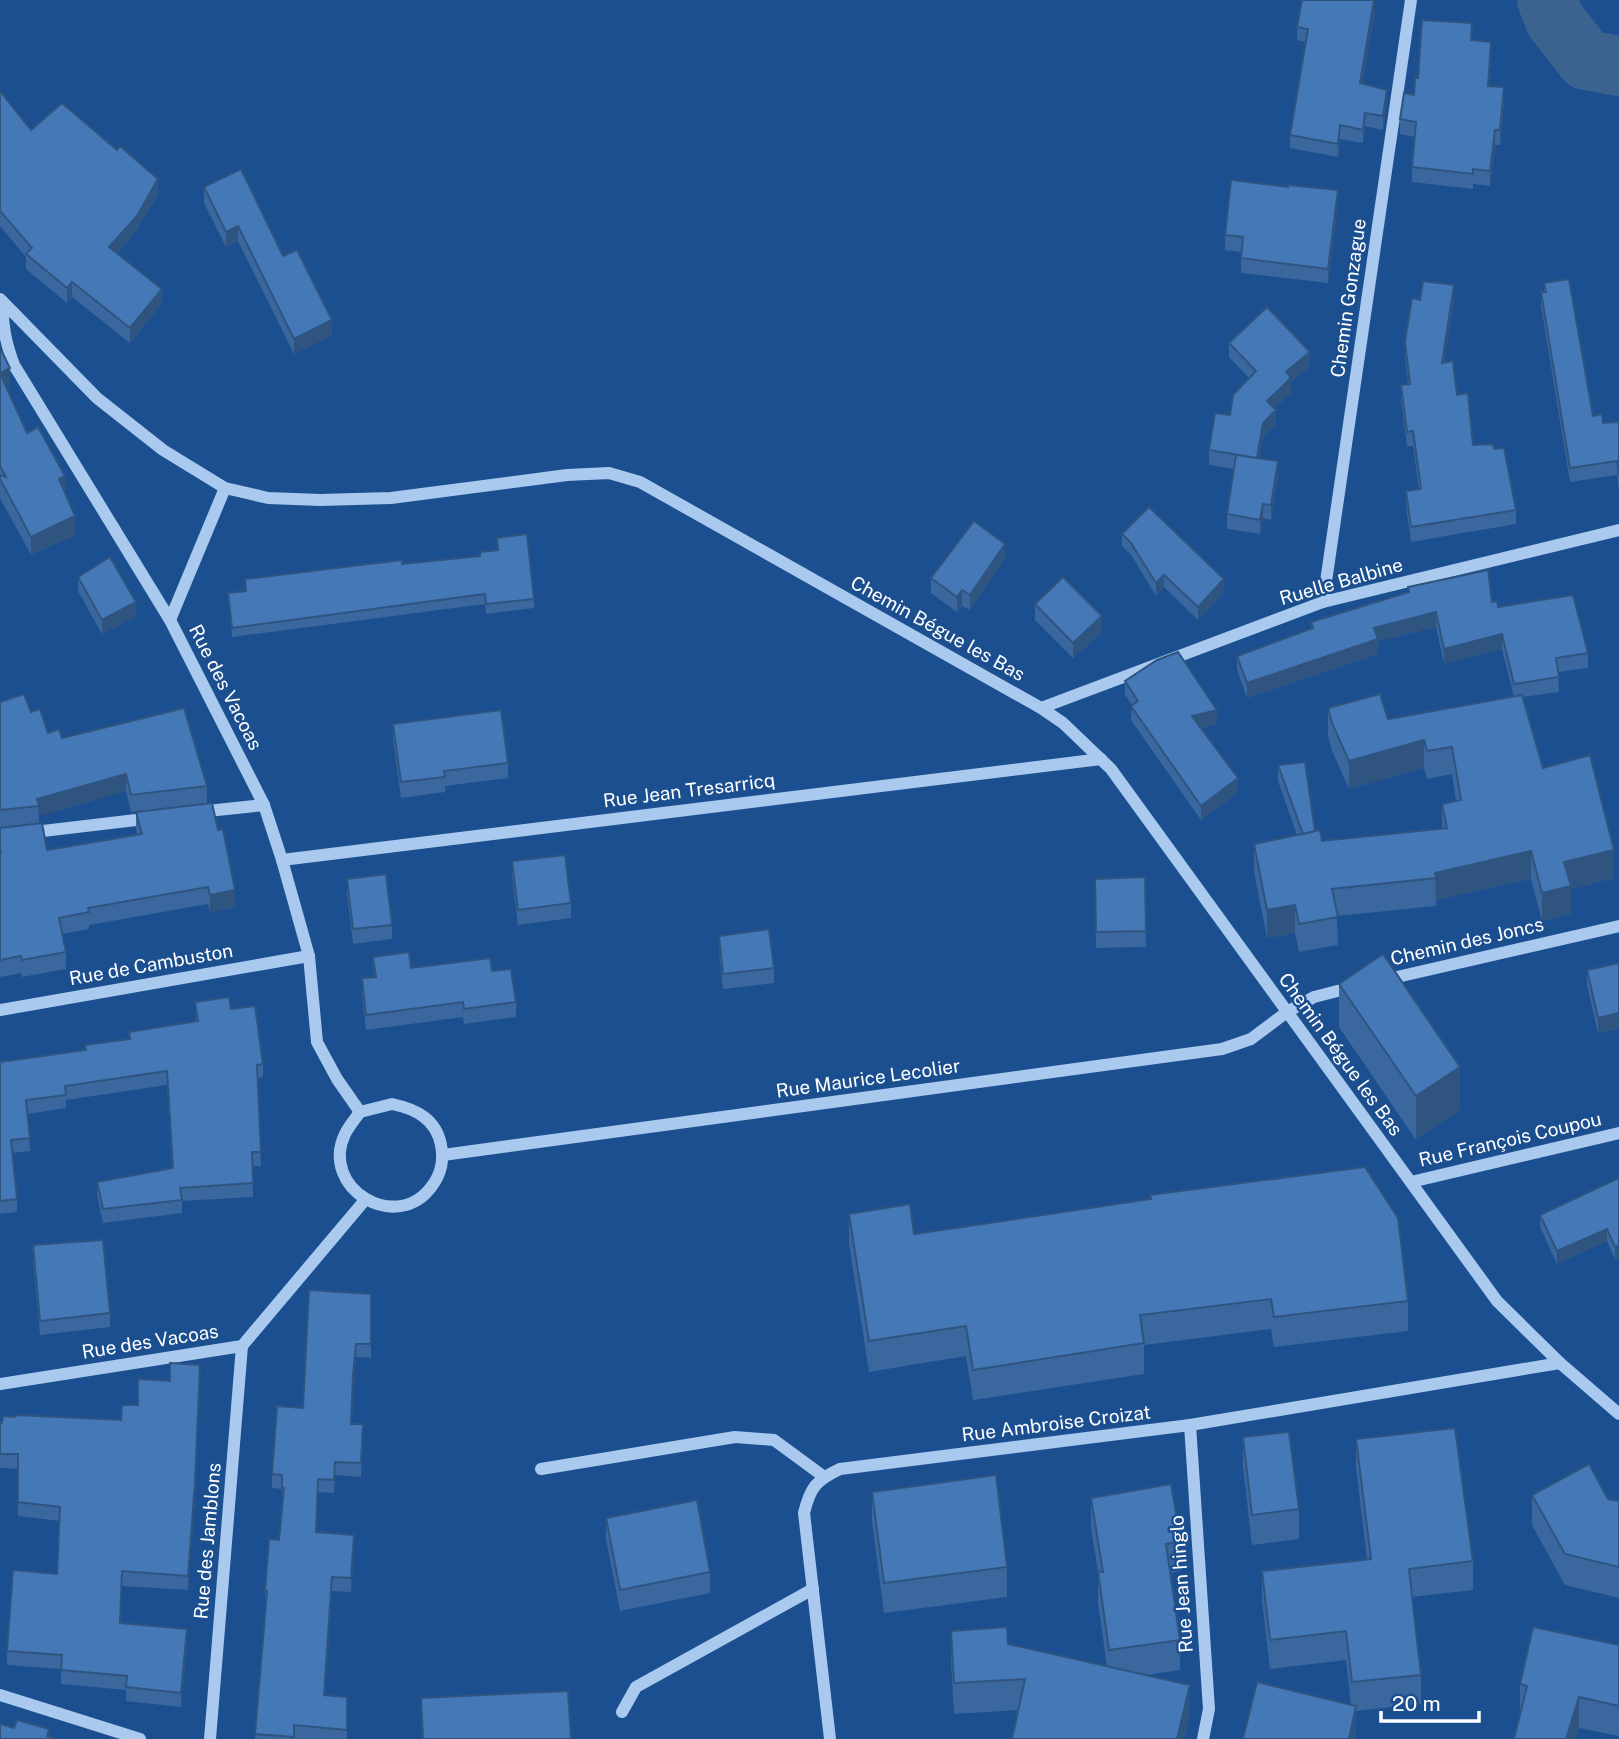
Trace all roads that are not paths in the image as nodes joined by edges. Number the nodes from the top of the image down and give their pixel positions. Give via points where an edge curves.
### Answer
1 (1411, 0) edge
2 (2, 301) edge
3 (225, 488) junction
4 (1619, 530) edge
5 (1323, 602) junction
6 (170, 620) junction
7 (1041, 708) junction
8 (1101, 759) junction
9 (264, 804) junction
10 (180, 815) edge
11 (167, 816) edge
12 (0, 836) edge
13 (282, 860) junction
14 (1619, 926) edge
15 (309, 956) junction
16 (1374, 982) edge
17 (1361, 985) edge
18 (0, 1010) edge
19 (1287, 1012) junction
20 (360, 1112) junction
21 (1619, 1133) edge
22 (443, 1155) junction
23 (1411, 1182) junction
24 (365, 1200) junction
25 (242, 1346) junction
26 (1560, 1363) junction
27 (2, 1387) edge
28 (1619, 1414) edge
29 (1190, 1425) junction
30 (541, 1469) dead end
31 (823, 1476) junction
32 (813, 1589) junction
33 (0, 1695) edge
34 (622, 1712) dead end
35 (140, 1739) edge
36 (211, 1739) edge
37 (830, 1739) edge
38 (1203, 1739) edge

1 - 5 street, Chemin Gonzague
2 - 3 street, Chemin Bégue les Bas via 97,398 163,450
2 - 6 street, Rue des Vacoas via 4,333 14,365
3 - 6 street
3 - 7 street, Chemin Bégue les Bas via 268,498 391,498 609,473 640,482
4 - 5 street, Ruelle Balbine
5 - 7 street, Ruelle Balbine
6 - 9 street, Rue des Vacoas
7 - 8 street, Chemin Bégue les Bas
8 - 13 street, Rue Jean Tresarricq
8 - 19 street, Chemin Bégue les Bas
9 - 10 street
9 - 13 street, Rue des Vacoas
11 - 12 street
13 - 15 street, Rue des Vacoas
14 - 16 street, Chemin des Joncs
15 - 18 street, Rue de Cambuston
15 - 20 street, Rue des Vacoas via 317,1042
17 - 19 street via 1314,997
19 - 22 street, Rue Maurice Lecolier via 1251,1039 1223,1049
19 - 23 street, Chemin Bégue les Bas
20 - 22 street via 392,1104 412,1108 428,1119 439,1136
20 - 24 street via 340,1152 351,1187
21 - 23 street, Rue François Coupou
22 - 24 street via 439,1176 426,1194 407,1205 386,1207
23 - 26 street, Chemin Bégue les Bas via 1497,1301
24 - 25 street, Rue des Vacoas
25 - 27 street, Rue des Vacoas
25 - 36 street, Rue des Jamblons
26 - 28 street, Chemin Bégue les Bas
26 - 29 street, Rue Ambroise Croizat
29 - 31 street, Rue Ambroise Croizat via 840,1469
29 - 38 street, Rue Jean hinglo via 1209,1709
30 - 31 street via 735,1437 775,1440
31 - 32 street via 809,1492 804,1513
32 - 34 street via 636,1687
32 - 37 street
33 - 35 street

